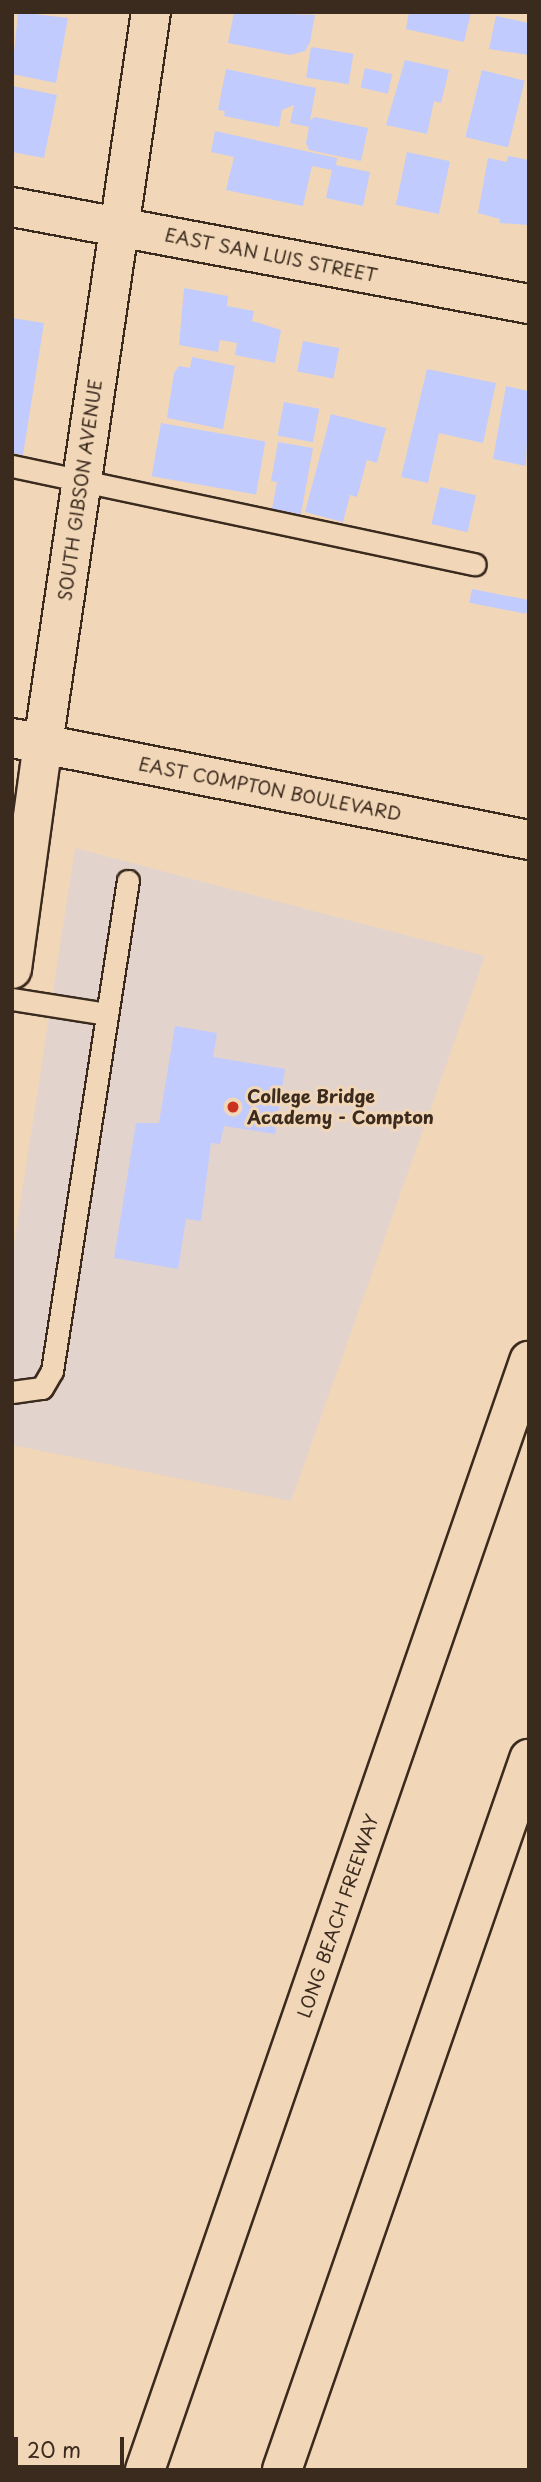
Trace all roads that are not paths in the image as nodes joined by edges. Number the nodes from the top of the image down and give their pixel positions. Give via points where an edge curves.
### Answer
1 (151, 12) edge
2 (12, 206) edge
3 (120, 226) junction
4 (529, 304) edge
5 (12, 466) edge
6 (82, 480) junction
7 (475, 564) dead end
8 (27, 741) edge
9 (529, 840) edge
10 (128, 881) dead end
11 (12, 969) edge
12 (12, 999) edge
13 (107, 1014) junction
14 (529, 1361) edge
15 (12, 1392) edge
16 (529, 1759) edge
17 (145, 2470) edge
18 (282, 2470) edge

1 - 3 main road, SOUTH GIBSON AVENUE
2 - 3 main road, EAST SAN LUIS STREET
3 - 4 main road, EAST SAN LUIS STREET
3 - 6 main road, SOUTH GIBSON AVENUE
5 - 6 lane
6 - 7 lane
6 - 8 main road, SOUTH GIBSON AVENUE
8 - 9 main road, EAST COMPTON BOULEVARD
8 - 11 main road, SOUTH GIBSON AVENUE
10 - 13 lane
12 - 13 lane
13 - 15 lane via 52,1371 42,1388
14 - 17 main road, LONG BEACH FREEWAY
16 - 18 main road

